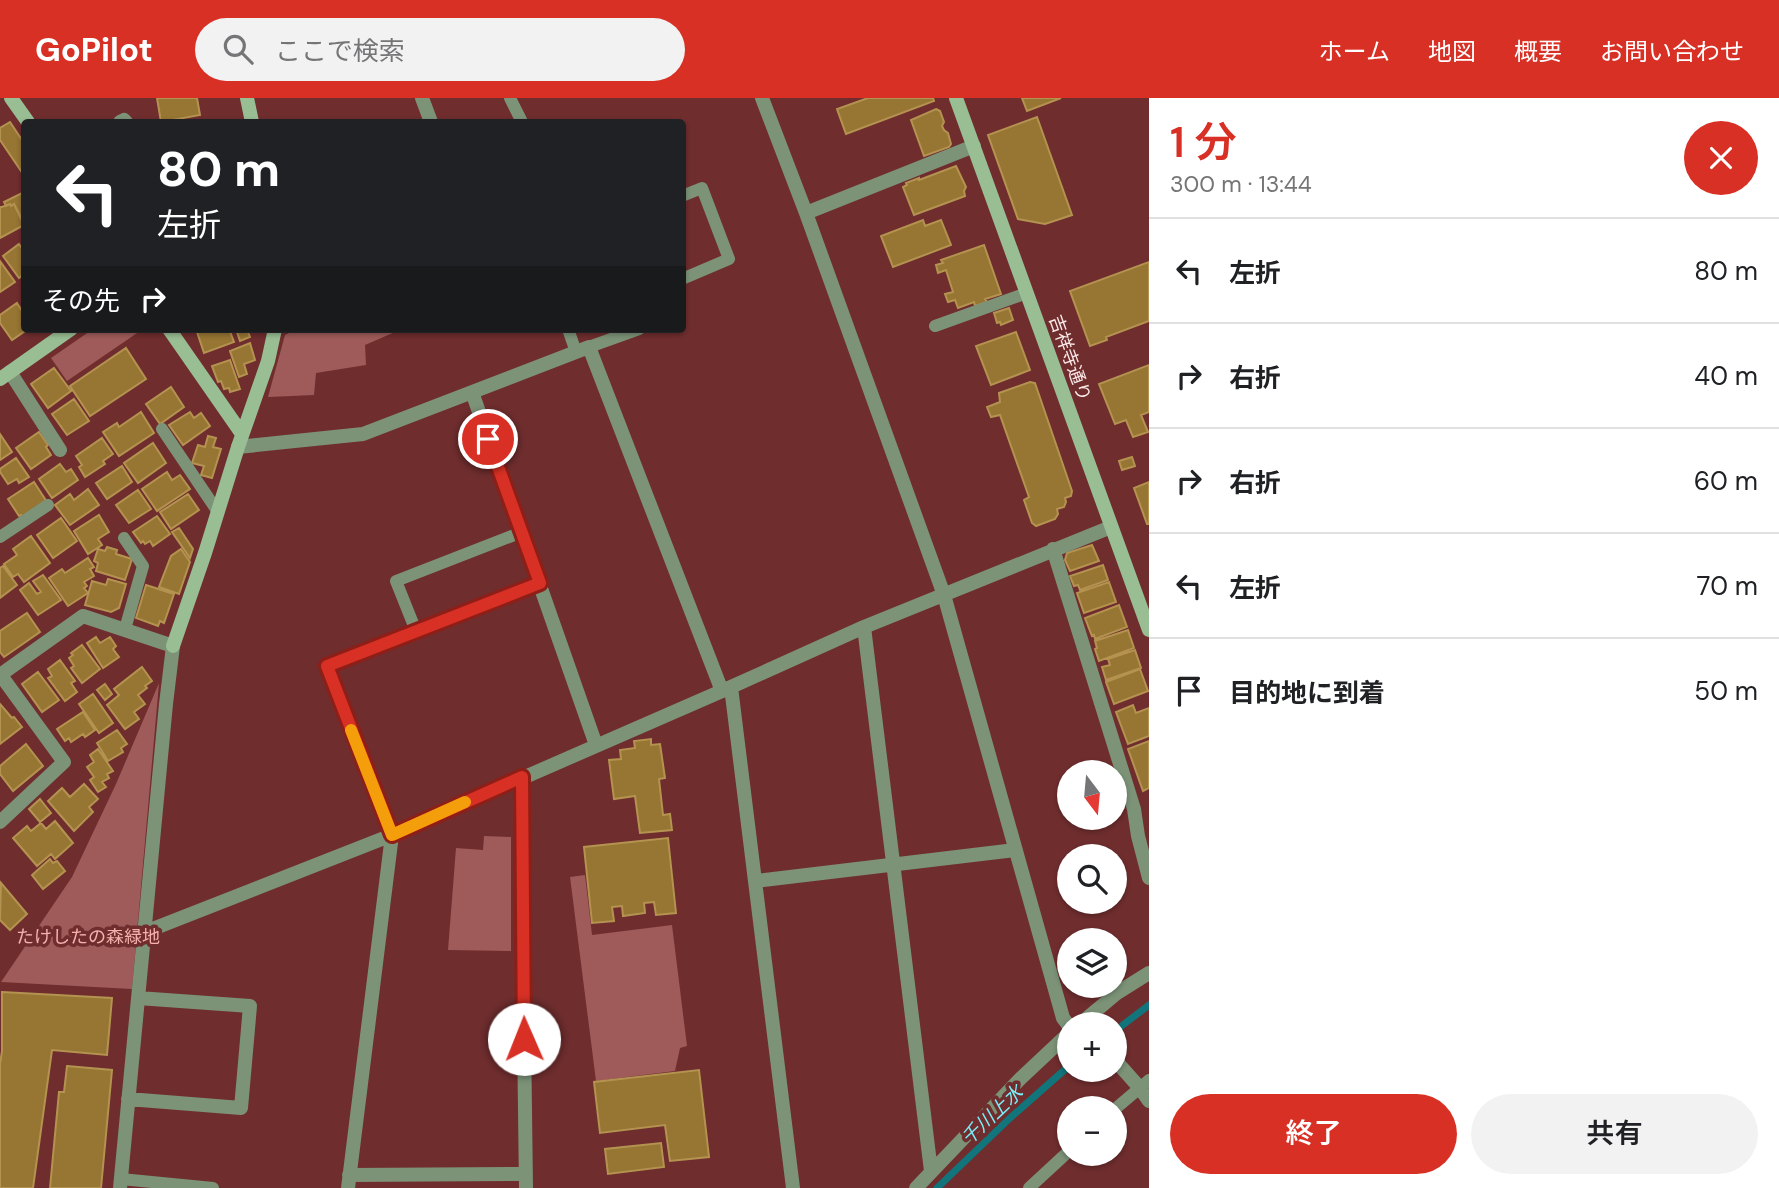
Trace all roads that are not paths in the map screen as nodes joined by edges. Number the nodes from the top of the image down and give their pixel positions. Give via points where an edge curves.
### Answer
1 (11, 98) edge
2 (247, 98) edge
3 (422, 98) edge
4 (510, 98) edge
5 (762, 98) edge
6 (956, 98) edge
7 (26, 119) edge
8 (251, 119) edge
9 (430, 119) edge
10 (520, 119) edge
11 (974, 146) junction
12 (686, 194) edge
13 (806, 213) junction
14 (686, 277) edge
15 (1027, 293) junction
16 (935, 326) dead end
17 (66, 333) edge
18 (172, 333) edge
19 (277, 333) edge
20 (571, 333) edge
21 (628, 333) edge
22 (582, 350) junction
23 (5, 376) edge
24 (472, 392) junction
25 (162, 429) dead end
26 (240, 441) junction
27 (60, 450) dead end
28 (48, 505) dead end
29 (218, 512) junction
30 (1111, 527) junction
31 (522, 532) junction
32 (0, 537) edge
33 (124, 538) dead end
34 (1053, 549) junction
35 (540, 583) junction
36 (944, 595) junction
37 (864, 627) junction
38 (125, 629) junction
39 (1149, 630) edge
40 (416, 631) junction
41 (173, 646) junction
42 (0, 675) edge
43 (727, 689) junction
44 (596, 745) junction
45 (522, 777) junction
46 (0, 822) edge
47 (392, 835) junction
48 (1015, 850) junction
49 (892, 864) junction
50 (1149, 878) edge
51 (756, 881) junction
52 (145, 932) junction
53 (1149, 973) edge
54 (138, 998) junction
55 (1061, 1012) edge
56 (1094, 1012) edge
57 (1057, 1044) edge
58 (1127, 1069) edge
59 (1144, 1083) edge
60 (1127, 1098) edge
61 (128, 1099) junction
62 (1149, 1101) edge
63 (1057, 1162) edge
64 (931, 1171) junction
65 (526, 1181) edge
66 (349, 1182) edge
67 (120, 1184) edge
68 (213, 1188) edge
69 (793, 1188) edge
70 (916, 1188) edge
71 (1029, 1188) edge

1 - 7 street
2 - 8 street
3 - 9 street
4 - 10 lane
5 - 13 street
6 - 11 street, 吉祥寺通り
11 - 13 street
11 - 15 street, 吉祥寺通り
12 - 14 lane via 702,188 729,259
13 - 36 street
15 - 16 lane
15 - 30 street, 吉祥寺通り
17 - 23 street
18 - 26 street
19 - 26 street
20 - 22 lane
21 - 22 lane
22 - 24 street
22 - 43 street
23 - 27 street
24 - 26 street via 363,434
24 - 31 street
25 - 29 lane
26 - 29 street
28 - 32 lane
29 - 41 street
30 - 34 street
30 - 39 street, 吉祥寺通り
31 - 35 street
31 - 40 lane via 396,581
33 - 38 lane via 143,566
34 - 36 street
34 - 50 street via 1134,809
35 - 40 street
35 - 44 street
36 - 37 street
36 - 48 street
37 - 43 street
37 - 49 street
38 - 41 street
38 - 42 street via 83,616
40 - 47 street via 327,666
41 - 52 street
42 - 46 street via 64,762
43 - 44 street
43 - 51 street
44 - 45 street
45 - 47 street
45 - 65 street
47 - 52 street
47 - 66 street
48 - 49 street
48 - 55 street
49 - 51 street
49 - 64 street
51 - 69 street
52 - 54 street
53 - 56 street
54 - 61 street
54 - 61 street via 250,1006 241,1108
57 - 64 street
58 - 59 street
59 - 60 lane
59 - 62 street
61 - 67 street
63 - 71 lane
64 - 70 street
65 - 66 street
67 - 68 lane

